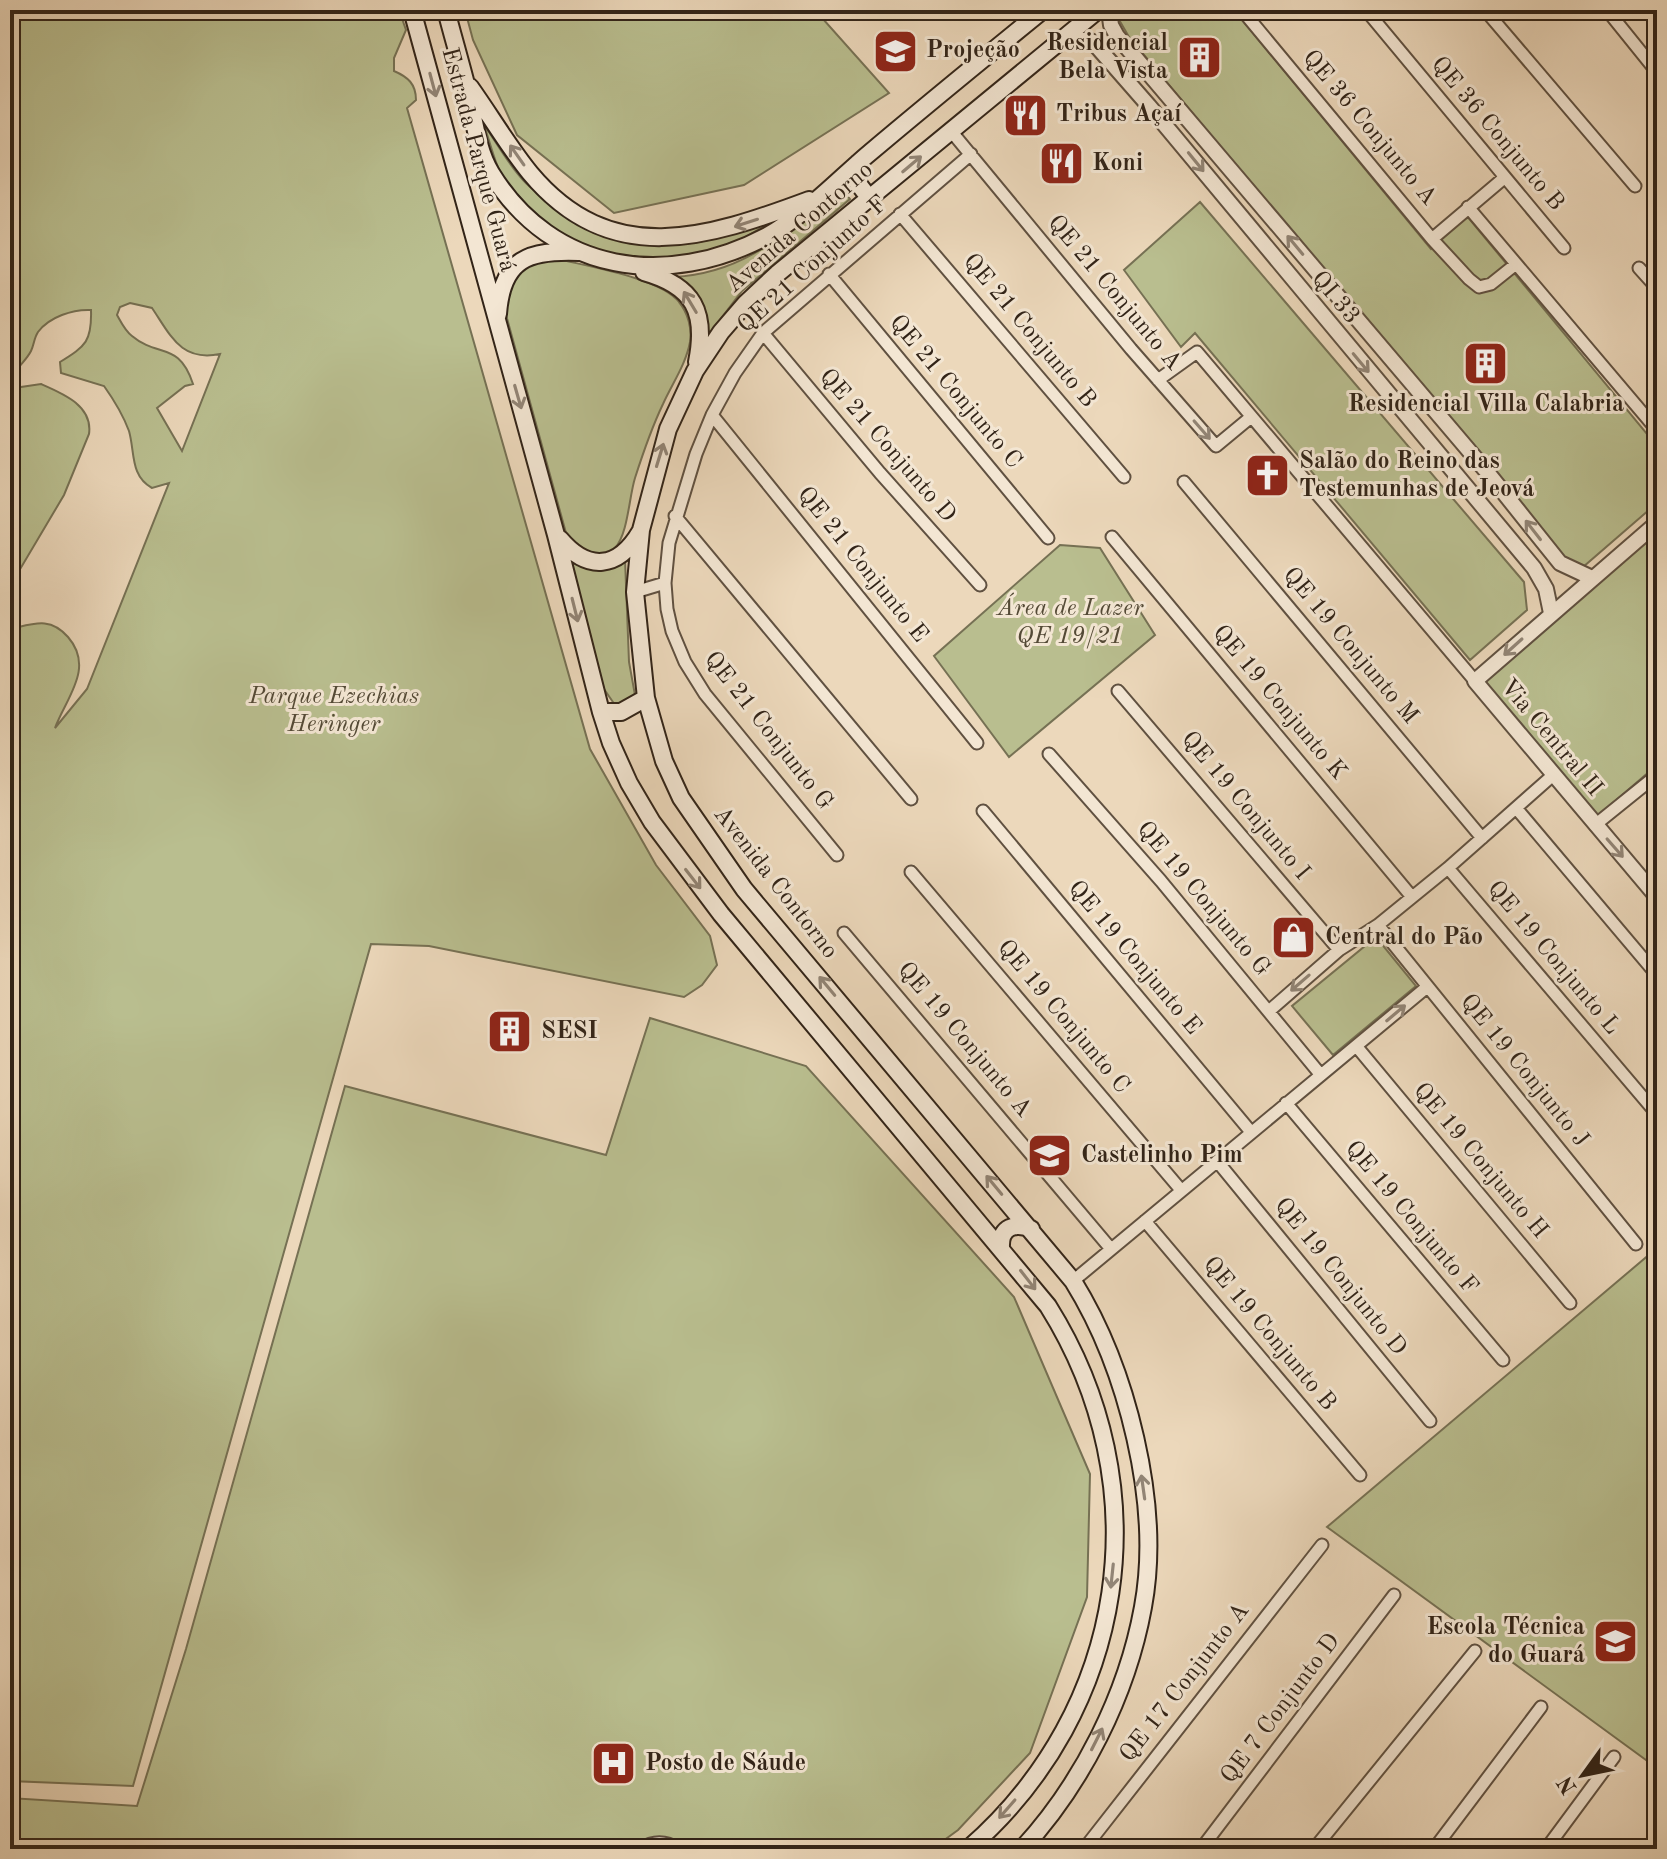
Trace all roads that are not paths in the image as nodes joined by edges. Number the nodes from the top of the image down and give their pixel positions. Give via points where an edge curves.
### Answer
1 (412, 10) edge
2 (446, 10) edge
3 (1043, 10) edge
4 (1098, 10) edge
5 (1109, 10) edge
6 (1242, 10) edge
7 (1366, 10) edge
8 (1485, 10) edge
9 (1607, 10) edge
10 (1062, 40) junction
11 (1657, 72) edge
12 (465, 80) junction
13 (1166, 93) junction
14 (1149, 106) junction
15 (951, 131) junction
16 (971, 154) junction
17 (858, 163) junction
18 (1504, 178) junction
19 (1635, 186) dead end
20 (819, 196) junction
21 (870, 199) junction
22 (1468, 207) junction
23 (900, 214) junction
24 (1432, 239) junction
25 (1564, 248) dead end
26 (581, 252) junction
27 (1516, 264) junction
28 (629, 267) junction
29 (1639, 268) dead end
30 (829, 274) junction
31 (1657, 288) edge
32 (497, 322) junction
33 (763, 333) junction
34 (695, 371) junction
35 (1158, 380) junction
36 (712, 415) junction
37 (1251, 417) junction
38 (1657, 430) edge
39 (1488, 473) junction
40 (1124, 477) dead end
41 (1184, 482) dead end
42 (1468, 490) junction
43 (675, 516) junction
44 (1657, 523) edge
45 (641, 530) junction
46 (556, 535) junction
47 (1112, 537) dead end
48 (1048, 538) dead end
49 (1592, 578) junction
50 (665, 583) junction
51 (980, 585) dead end
52 (635, 592) junction
53 (1551, 613) junction
54 (1475, 681) junction
55 (1118, 691) dead end
56 (646, 698) junction
57 (601, 712) junction
58 (977, 743) dead end
59 (1049, 754) dead end
60 (1657, 775) edge
61 (1552, 776) junction
62 (911, 799) dead end
63 (1516, 808) junction
64 (983, 811) dead end
65 (1595, 825) junction
66 (1482, 838) junction
67 (837, 855) dead end
68 (1448, 868) junction
69 (911, 872) dead end
70 (1412, 897) junction
71 (1657, 897) edge
72 (1378, 925) junction
73 (844, 933) dead end
74 (1339, 950) junction
75 (1657, 975) edge
76 (1427, 987) junction
77 (1269, 1011) junction
78 (1357, 1047) junction
79 (1320, 1074) junction
80 (1286, 1103) junction
81 (1657, 1114) edge
82 (1251, 1132) junction
83 (1217, 1161) junction
84 (1181, 1190) junction
85 (1145, 1221) junction
86 (1031, 1229) junction
87 (1636, 1244) dead end
88 (1001, 1247) junction
89 (1111, 1249) junction
90 (1073, 1281) junction
91 (1570, 1303) dead end
92 (1107, 1345) junction
93 (1077, 1358) junction
94 (1503, 1360) dead end
95 (1430, 1421) dead end
96 (1360, 1475) dead end
97 (1322, 1545) dead end
98 (1394, 1595) dead end
99 (1475, 1651) dead end
100 (1541, 1707) dead end
101 (1614, 1757) dead end
102 (1040, 1769) junction
103 (1066, 1790) junction
104 (1032, 1846) edge
105 (640, 1849) edge
106 (678, 1849) edge
107 (968, 1849) edge
108 (1084, 1849) edge
109 (1201, 1849) edge
110 (1314, 1849) edge
111 (1434, 1849) edge
112 (1546, 1849) edge

1 -> 32 main road, Estrada Parque Guará
2 - 12 main road, Estrada Parque Guará
3 - 17 main road, Avenida Contorno
4 - 10 main road, Avenida Contorno
5 - 13 street, QI 33 via 1113,30
6 - 24 street, QE 36 Conjunto A
7 - 18 street, QE 36 Conjunto B
8 - 19 street
9 - 11 street
10 - 14 street, QI 33 via 1093,42
10 - 15 main road, Avenida Contorno
20 -> 12 main road via 742,225 685,237 622,233 589,221 530,173
12 - 26 main road, Estrada Parque Guará via 490,172 540,230
13 - 14 street
39 -> 13 street, QI 33
14 -> 42 street, QI 33
15 - 16 street, QE 21 Conjunto A
21 -> 15 main road, Avenida Contorno
16 - 23 street, QE 21 Conjunto F
16 - 35 street, QE 21 Conjunto A
17 - 20 main road, Avenida Contorno
17 - 21 main road via 857,182
18 - 22 street, QE 36 Conjunto A
18 - 25 street, QE 36 Conjunto B
20 - 28 main road, Avenida Contorno via 768,236 733,250 684,265
21 - 34 main road, Avenida Contorno via 746,303
22 - 24 street, QE 36 Conjunto A
22 - 27 street
23 - 30 street, QE 21 Conjunto F
23 - 40 street, QE 21 Conjunto B
24 - 27 street via 1479,287
26 - 28 main road, Avenida Contorno
26 - 32 main road via 535,253 518,263 499,296
27 - 38 street
34 -> 28 main road via 702,332 694,305 671,282
29 - 31 street
30 - 33 street, QE 21 Conjunto F
30 - 48 street, QE 21 Conjunto C
32 -> 46 main road
33 - 36 street, QE 21 Conjunto F
33 - 51 street, QE 21 Conjunto D
45 -> 34 main road, Avenida Contorno via 668,429
35 - 37 street via 1197,352
35 -> 37 street, QE 21 Conjunto A via 1216,446
36 - 43 street, QE 21 Conjunto F
36 - 58 street, QE 21 Conjunto E
37 - 54 street
39 - 42 street
49 -> 39 street, QI 33 via 1560,563
41 - 66 street, QE 19 Conjunto M
42 - 53 street, QI 33 via 1534,568
43 - 50 street, QE 21 Conjunto F
43 - 62 street
44 - 49 street, Via Central II
45 - 46 main road via 628,550 603,562 574,554
45 - 52 main road, Avenida Contorno
46 -> 57 main road
47 - 70 street, QE 19 Conjunto K
49 - 53 street, Via Central II
50 - 52 street
50 - 67 street, QE 21 Conjunto G via 672,631 705,694
52 - 56 main road, Avenida Contorno
53 -> 54 street, Via Central II
54 - 61 street, Via Central II
55 - 74 street, QE 19 Conjunto I
56 - 57 main road via 621,712
86 -> 56 main road, Avenida Contorno via 706,837 664,761
57 -> 88 main road via 629,783 681,864
59 - 77 street, QE 19 Conjunto G
60 - 65 street
61 - 63 street
61 - 65 street, Via Central II
63 - 66 street
63 - 75 street
64 - 82 street, QE 19 Conjunto E
65 -> 71 street, Via Central II
66 - 68 street
68 - 70 street
68 - 81 street, QE 19 Conjunto L
69 - 84 street, QE 19 Conjunto C
70 - 72 street
72 - 74 street
72 - 76 street, QE 19 Conjunto J
73 - 89 street, QE 19 Conjunto A
74 -> 77 street
78 -> 76 street
76 - 87 street, QE 19 Conjunto J
77 - 79 street, QE 19 Conjunto G
78 - 79 street
78 - 91 street, QE 19 Conjunto H
79 - 80 street
80 - 82 street
80 - 94 street, QE 19 Conjunto F
82 - 83 street
83 - 84 street
83 - 95 street, QE 19 Conjunto D
84 - 85 street
85 - 89 street
85 - 96 street, QE 19 Conjunto B
86 - 88 main road via 1009,1227
86 - 90 main road, Avenida Contorno
88 -> 93 main road via 1048,1306
89 - 90 street
90 - 92 main road, Avenida Contorno
92 - 93 main road via 1097,1358
103 -> 92 main road, Avenida Contorno via 1118,1690 1146,1586 1139,1458
93 -> 102 main road via 1109,1455 1115,1546 1096,1659 1079,1704
97 - 108 street, QE 17 Conjunto A
98 - 109 street, QE 7 Conjunto D
99 - 110 street
100 - 111 street
101 - 112 street
102 - 103 main road via 1059,1770
102 -> 107 main road
103 - 104 main road, Avenida Contorno
105 - 106 street via 657,1842

